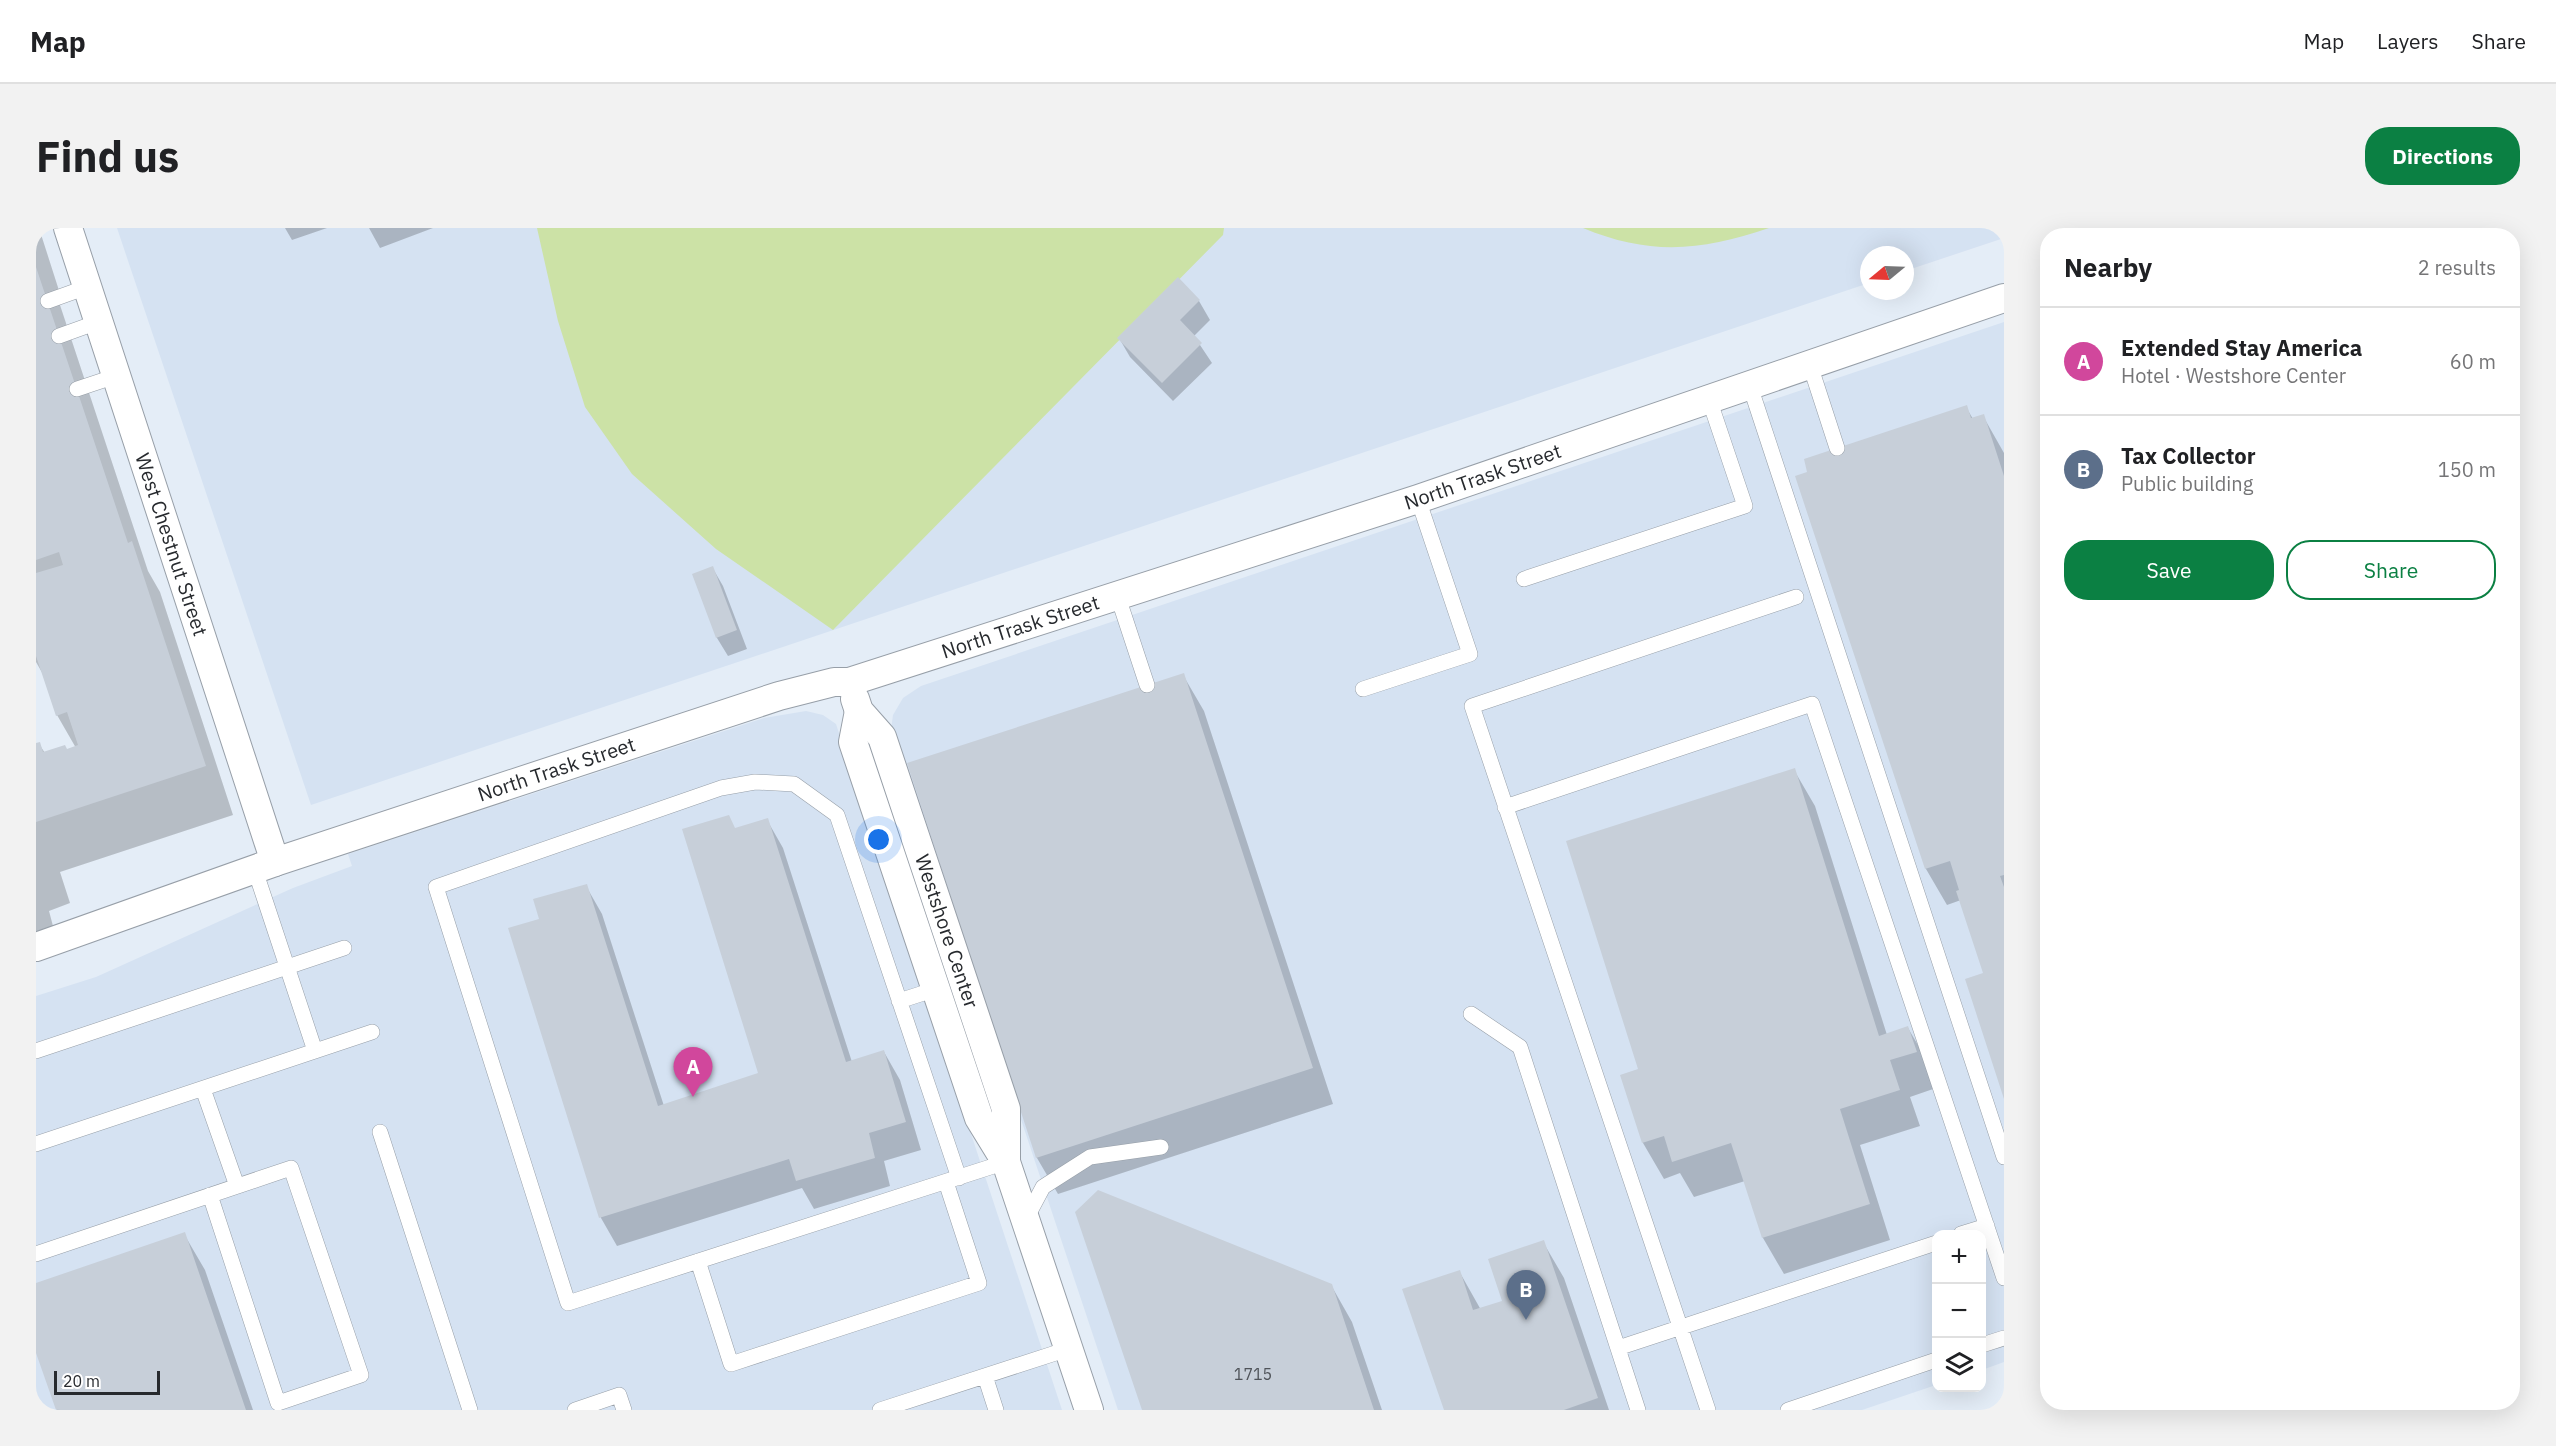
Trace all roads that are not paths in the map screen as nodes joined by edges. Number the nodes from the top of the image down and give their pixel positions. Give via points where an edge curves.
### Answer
1 (68, 228) edge
2 (87, 287) junction
3 (2004, 298) edge
4 (48, 301) dead end
5 (98, 322) junction
6 (59, 336) dead end
7 (1810, 365) junction
8 (116, 376) junction
9 (1750, 386) junction
10 (77, 389) dead end
11 (1709, 399) junction
12 (1837, 448) dead end
13 (1419, 499) junction
14 (1524, 579) dead end
15 (1118, 597) junction
16 (1796, 597) dead end
17 (849, 682) junction
18 (1147, 685) dead end
19 (1363, 689) dead end
20 (859, 711) junction
21 (1505, 807) junction
22 (265, 866) junction
23 (36, 947) edge
24 (344, 948) dead end
25 (287, 966) junction
26 (963, 980) junction
27 (936, 989) junction
28 (899, 1001) junction
29 (1471, 1014) dead end
30 (372, 1032) dead end
31 (36, 1051) edge
32 (315, 1051) junction
33 (203, 1089) junction
34 (380, 1132) dead end
35 (36, 1144) edge
36 (1161, 1148) dead end
37 (2004, 1157) edge
38 (1006, 1162) junction
39 (952, 1180) junction
40 (237, 1186) junction
41 (210, 1195) junction
42 (1026, 1220) junction
43 (1987, 1226) junction
44 (1974, 1230) edge
45 (1932, 1244) edge
46 (36, 1254) edge
47 (698, 1261) junction
48 (2004, 1278) edge
49 (1680, 1327) junction
50 (2004, 1338) edge
51 (1986, 1345) edge
52 (1618, 1348) junction
53 (1068, 1349) junction
54 (1932, 1361) edge
55 (985, 1376) junction
56 (470, 1410) edge
57 (575, 1410) edge
58 (624, 1410) edge
59 (880, 1410) edge
60 (996, 1410) edge
61 (1089, 1410) edge
62 (1638, 1410) edge
63 (1707, 1410) edge
64 (1788, 1410) edge

1 - 2 street, West Chestnut Street
2 - 4 lane
2 - 5 street, West Chestnut Street
3 - 7 street, North Trask Street
5 - 6 lane
5 - 8 street, West Chestnut Street
7 - 9 street, North Trask Street
7 - 12 lane
8 - 10 lane
8 - 22 street, West Chestnut Street
9 - 11 street, North Trask Street
9 - 37 lane
11 - 13 street, North Trask Street
11 - 14 lane via 1745,506
13 - 15 street, North Trask Street
13 - 19 lane via 1470,654
15 - 17 street, North Trask Street
15 - 18 lane
16 - 21 lane via 1472,706
17 - 20 street, Westshore Center
17 - 22 street, North Trask Street via 779,696
20 - 26 street, Westshore Center via 882,737
20 - 27 street, Westshore Center via 853,742
21 - 43 lane via 1812,704
21 - 49 lane
22 - 23 street, North Trask Street
22 - 25 lane
24 - 25 lane
25 - 31 lane
25 - 32 lane
26 - 27 street
26 - 38 street, Westshore Center via 1006,1109
27 - 28 lane
27 - 38 street, Westshore Center via 979,1118
28 - 39 lane
28 - 47 lane via 837,815 794,784 754,782 721,788 436,886 568,1304
29 - 52 lane via 1520,1047
30 - 32 lane
32 - 33 lane
33 - 35 lane
33 - 40 lane
34 - 56 lane
36 - 42 lane via 1090,1157 1043,1187
38 - 39 lane
38 - 42 street, Westshore Center
39 - 47 lane
39 - 47 lane via 979,1283 731,1364
40 - 41 lane
40 - 41 lane via 291,1168 361,1375 278,1403
41 - 46 lane
42 - 53 street, Westshore Center
43 - 44 lane
43 - 48 lane
45 - 49 lane
49 - 52 lane
49 - 63 lane
50 - 51 lane
52 - 62 lane
53 - 55 lane
53 - 61 street, Westshore Center
54 - 64 lane
55 - 59 lane
55 - 60 lane
57 - 58 lane via 619,1395

